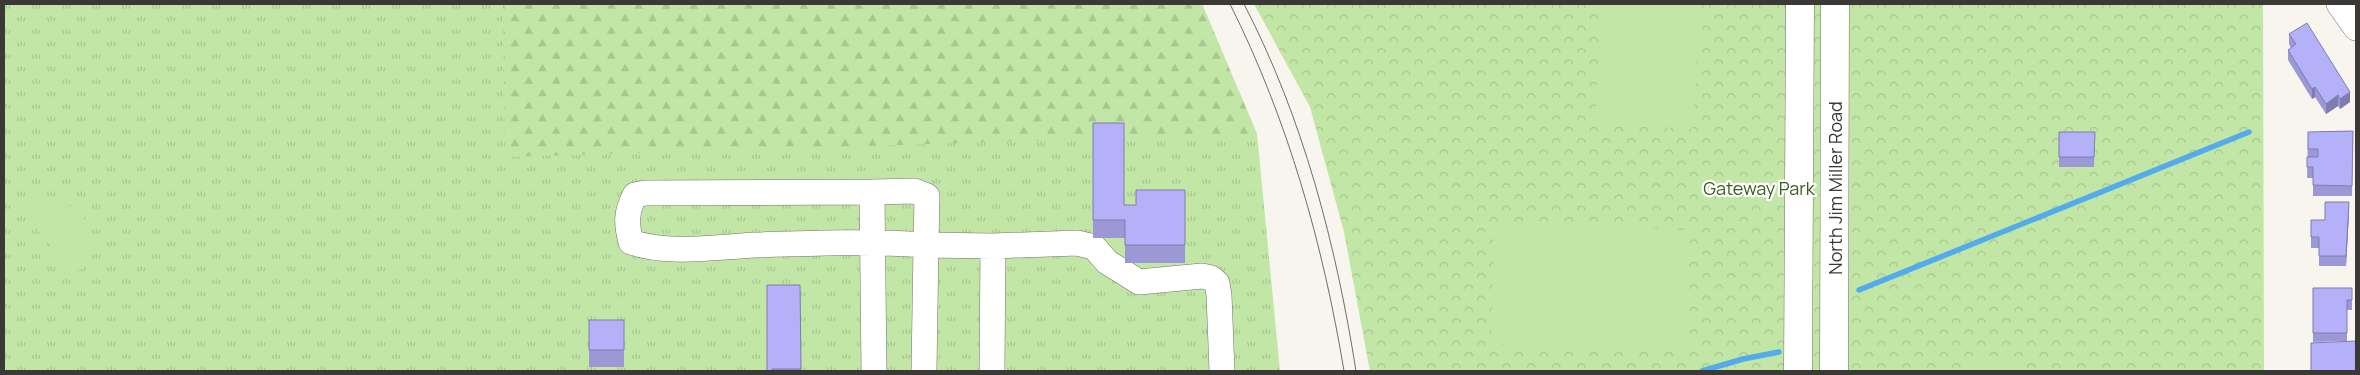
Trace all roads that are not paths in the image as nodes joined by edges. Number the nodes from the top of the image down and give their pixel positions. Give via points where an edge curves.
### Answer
1 (1800, 4) edge
2 (1835, 4) edge
3 (2339, 4) edge
4 (2356, 28) edge
5 (872, 192) junction
6 (872, 241) junction
7 (926, 245) junction
8 (993, 246) junction
9 (874, 371) edge
10 (924, 371) edge
11 (992, 371) edge
12 (1222, 371) edge
13 (1798, 371) edge
14 (1834, 371) edge

1 - 13 main road, North Jim Miller Road
2 - 14 main road, North Jim Miller Road
3 - 4 street
5 - 6 street
5 - 6 street via 645,193 635,195 628,207 626,223 631,242 647,247
5 - 7 street via 914,191 927,196
6 - 7 street
6 - 9 street
7 - 8 street
7 - 10 street
8 - 11 street
8 - 12 street via 1077,243 1094,247 1107,262 1139,282 1211,278 1217,283 1219,295

